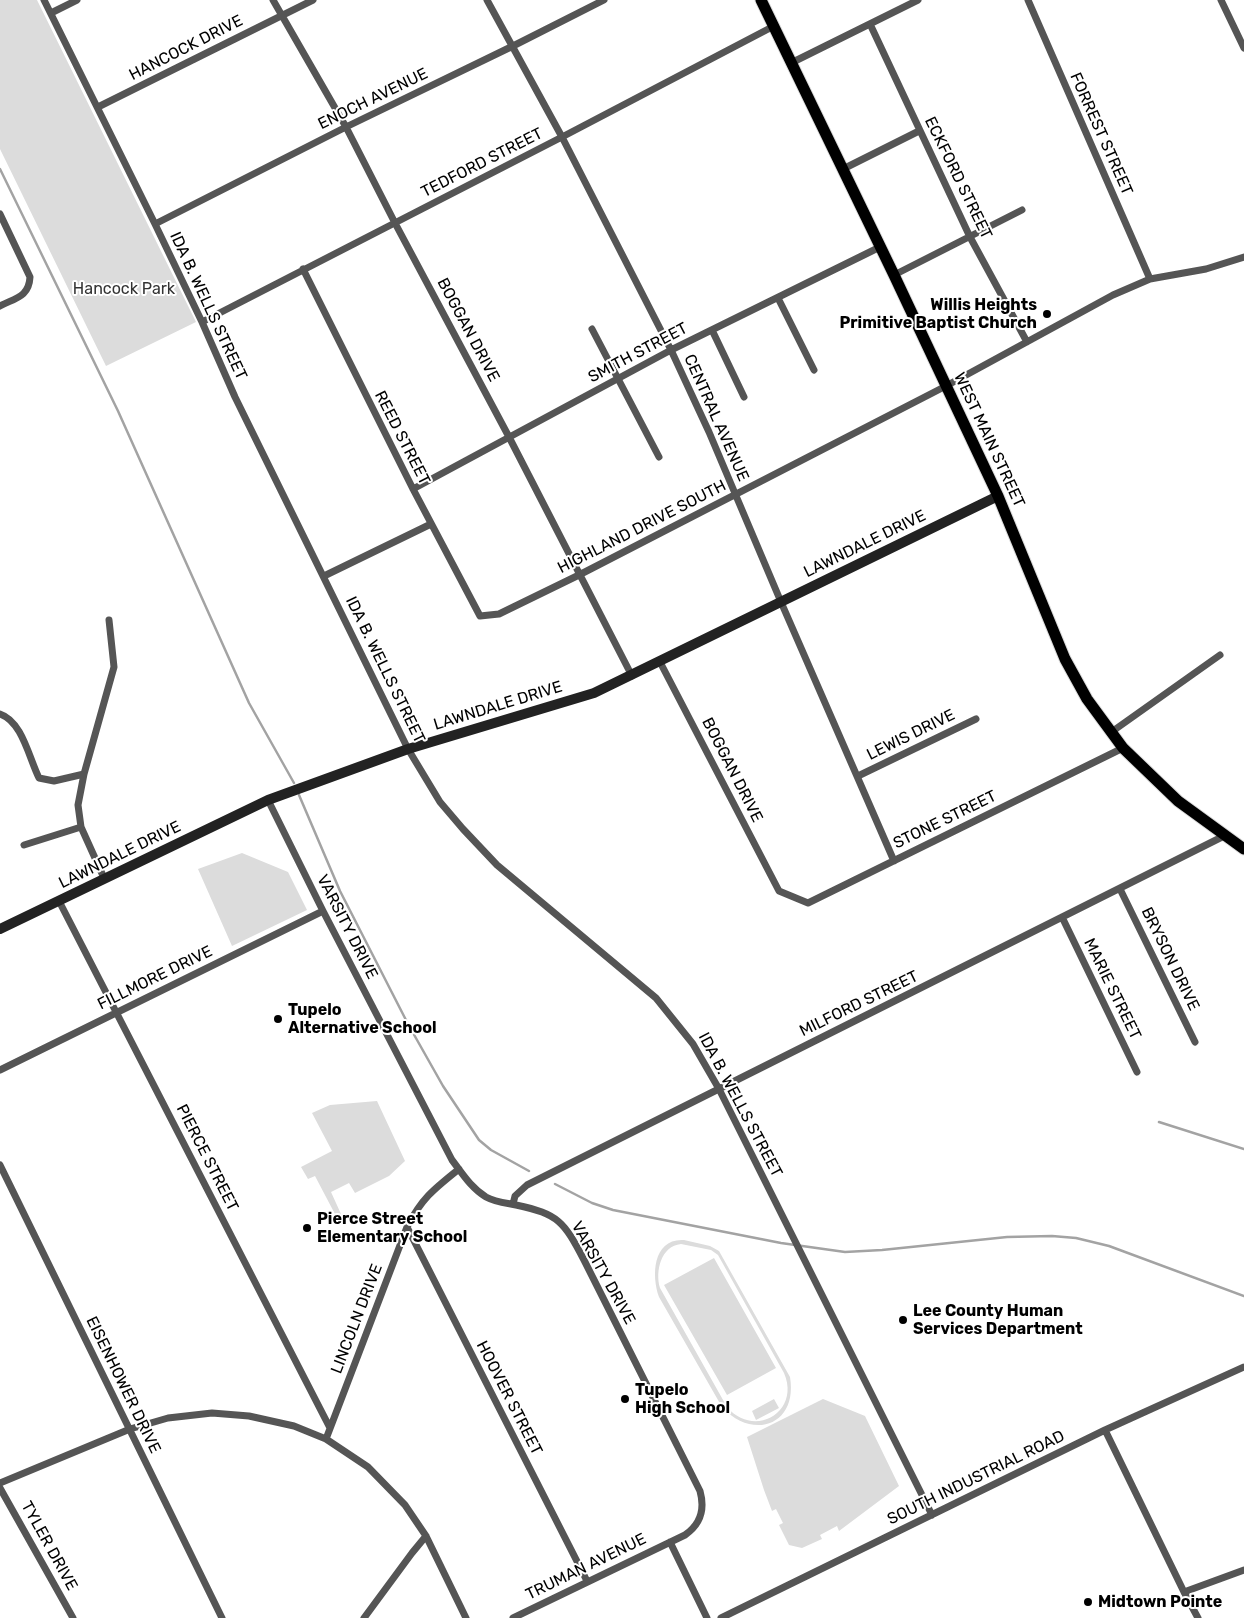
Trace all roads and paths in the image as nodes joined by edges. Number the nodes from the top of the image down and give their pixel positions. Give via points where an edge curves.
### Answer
1 (44, 0) edge
2 (77, 0) edge
3 (273, 0) edge
4 (313, 0) edge
5 (487, 0) edge
6 (604, 0) edge
7 (760, 0) edge
8 (918, 0) edge
9 (1028, 0) edge
10 (1222, 0) edge
11 (907, 2) edge
12 (51, 13) junction
13 (282, 15) junction
14 (870, 24) junction
15 (774, 26) junction
16 (513, 46) junction
17 (1244, 48) edge
18 (791, 63) junction
19 (98, 107) junction
20 (346, 127) junction
21 (919, 131) junction
22 (562, 137) junction
23 (843, 169) junction
24 (1022, 210) dead end
25 (0, 214) edge
26 (395, 223) junction
27 (155, 224) junction
28 (970, 237) junction
29 (880, 247) junction
30 (1244, 257) edge
31 (303, 269) junction
32 (894, 275) junction
33 (1150, 279) junction
34 (778, 298) junction
35 (0, 306) edge
36 (202, 322) junction
37 (592, 329) dead end
38 (712, 330) junction
39 (1026, 342) junction
40 (671, 350) junction
41 (814, 370) dead end
42 (617, 379) junction
43 (946, 386) junction
44 (744, 397) dead end
45 (509, 437) junction
46 (659, 457) dead end
47 (413, 489) junction
48 (735, 495) junction
49 (998, 496) junction
50 (431, 524) junction
51 (580, 574) junction
52 (324, 576) junction
53 (781, 602) junction
54 (480, 616) joint
55 (110, 620) dead end
56 (1220, 656) dead end
57 (660, 662) junction
58 (632, 676) junction
59 (0, 714) edge
60 (976, 719) dead end
61 (1110, 733) junction
62 (1123, 748) junction
63 (408, 749) junction
64 (84, 774) junction
65 (858, 776) junction
66 (268, 800) junction
67 (82, 827) junction
68 (1224, 836) junction
69 (24, 845) dead end
70 (1244, 849) edge
71 (894, 861) junction
72 (104, 878) junction
73 (1120, 889) junction
74 (779, 891) joint
75 (59, 900) junction
76 (323, 911) junction
77 (1062, 917) junction
78 (0, 929) edge
79 (116, 1013) junction
80 (1195, 1042) dead end
81 (0, 1070) edge
82 (1137, 1072) dead end
83 (719, 1089) junction
84 (0, 1165) edge
85 (459, 1169) junction
86 (513, 1204) junction
87 (407, 1228) junction
88 (1244, 1367) edge
89 (330, 1428) junction
90 (130, 1429) junction
91 (1105, 1430) junction
92 (326, 1438) junction
93 (0, 1483) edge
94 (0, 1488) edge
95 (932, 1514) junction
96 (426, 1536) junction
97 (670, 1542) junction
98 (1244, 1570) edge
99 (587, 1581) junction
100 (1184, 1592) junction
101 (73, 1618) edge
102 (222, 1618) edge
103 (364, 1618) edge
104 (466, 1618) edge
105 (513, 1618) edge
106 (707, 1618) edge
107 (721, 1618) edge
108 (1198, 1618) edge

1 - 12 street, IDA B. WELLS STREET
2 - 12 street
3 - 13 street, BOGGAN DRIVE
4 - 13 street, HANCOCK DRIVE
5 - 16 street, CENTRAL AVENUE
6 - 16 street, ENOCH AVENUE
7 - 15 main road, WEST MAIN STREET
8 - 11 street
9 - 33 street, FORREST STREET
10 - 17 street
11 - 14 street
12 - 19 street, IDA B. WELLS STREET
13 - 19 street, HANCOCK DRIVE
13 - 20 street, BOGGAN DRIVE
14 - 18 street
14 - 21 street, ECKFORD STREET
15 - 18 main road, WEST MAIN STREET
15 - 22 street, TEDFORD STREET
16 - 20 street, ENOCH AVENUE
16 - 22 street, CENTRAL AVENUE
18 - 23 main road, WEST MAIN STREET
19 - 27 street, IDA B. WELLS STREET
20 - 26 street, BOGGAN DRIVE
20 - 27 street, ENOCH AVENUE
21 - 23 street
21 - 28 street, ECKFORD STREET
22 - 26 street, TEDFORD STREET
22 - 40 street, CENTRAL AVENUE
23 - 29 main road, WEST MAIN STREET
24 - 28 street
25 - 35 street via 30,277 30,284 26,293
26 - 31 street, TEDFORD STREET
26 - 45 street, BOGGAN DRIVE
27 - 36 street, IDA B. WELLS STREET
28 - 32 street
28 - 39 street, ECKFORD STREET
29 - 32 main road, WEST MAIN STREET
29 - 34 street, SMITH STREET
30 - 33 street, HIGHLAND DRIVE SOUTH via 1206,269
31 - 36 street, TEDFORD STREET
31 - 47 street, REED STREET
32 - 43 main road, WEST MAIN STREET
33 - 39 street, HIGHLAND DRIVE SOUTH
34 - 38 street, SMITH STREET
34 - 41 street
36 - 52 street, IDA B. WELLS STREET via 235,397
37 - 42 street
38 - 40 street, SMITH STREET
38 - 44 street
39 - 43 street, HIGHLAND DRIVE SOUTH
40 - 42 street, SMITH STREET
40 - 48 street, CENTRAL AVENUE
42 - 45 street, SMITH STREET
42 - 46 street
43 - 48 street, HIGHLAND DRIVE SOUTH
43 - 49 main road, WEST MAIN STREET
45 - 47 street, SMITH STREET
45 - 51 street, BOGGAN DRIVE
47 - 50 street, REED STREET
48 - 51 street, HIGHLAND DRIVE SOUTH
48 - 53 street, CENTRAL AVENUE
49 - 53 street, LAWNDALE DRIVE
49 - 61 main road, WEST MAIN STREET via 1065,659
50 - 52 street
50 - 54 street, REED STREET
51 - 54 street, HIGHLAND DRIVE SOUTH via 498,614
51 - 58 street, BOGGAN DRIVE
52 - 63 street, IDA B. WELLS STREET
53 - 57 street, LAWNDALE DRIVE
53 - 65 street, CENTRAL AVENUE
55 - 64 street via 114,667
56 - 61 street
57 - 58 street, LAWNDALE DRIVE
57 - 74 street, BOGGAN DRIVE
58 - 63 street, LAWNDALE DRIVE via 594,693
59 - 64 street via 19,729 39,778 54,781
60 - 65 street, LEWIS DRIVE
61 - 62 main road, WEST MAIN STREET
62 - 68 main road, WEST MAIN STREET via 1178,801
62 - 71 street, STONE STREET
63 - 66 street, LAWNDALE DRIVE
63 - 83 street, IDA B. WELLS STREET via 440,802 497,865 656,998 693,1044
64 - 67 street via 78,805
65 - 71 street, CENTRAL AVENUE
66 - 72 street, LAWNDALE DRIVE
66 - 76 street, VARSITY DRIVE
67 - 69 street
67 - 72 street
68 - 70 main road, WEST MAIN STREET
68 - 73 street, MILFORD STREET
71 - 74 street, STONE STREET via 808,903
72 - 75 street, LAWNDALE DRIVE
73 - 77 street, MILFORD STREET
73 - 80 street, BRYSON DRIVE
75 - 78 street, LAWNDALE DRIVE
75 - 79 street, PIERCE STREET
76 - 79 street, FILLMORE DRIVE
76 - 85 street, VARSITY DRIVE via 437,1133
77 - 82 street, MARIE STREET
77 - 83 street, MILFORD STREET
79 - 81 street, FILLMORE DRIVE
79 - 89 street, PIERCE STREET
83 - 86 street, MILFORD STREET via 527,1185 515,1196
83 - 95 street, IDA B. WELLS STREET
84 - 90 street, EISENHOWER DRIVE
85 - 86 street, VARSITY DRIVE via 487,1197
85 - 87 street, LINCOLN DRIVE via 416,1208
86 - 97 street, VARSITY DRIVE via 551,1216 570,1236 700,1491 703,1501 699,1522 685,1535
87 - 89 street, LINCOLN DRIVE
87 - 99 street, HOOVER STREET
88 - 91 street, SOUTH INDUSTRIAL ROAD
89 - 92 street, LINCOLN DRIVE
90 - 92 street via 168,1418 212,1413 249,1416
90 - 93 street
90 - 102 street, EISENHOWER DRIVE
91 - 95 street, SOUTH INDUSTRIAL ROAD
91 - 100 street
92 - 96 street via 368,1467 404,1505
94 - 101 street, TYLER DRIVE
95 - 107 street, SOUTH INDUSTRIAL ROAD
96 - 103 street
96 - 104 street
97 - 99 street, TRUMAN AVENUE
97 - 106 street
98 - 100 street
99 - 105 street, TRUMAN AVENUE
100 - 108 street

